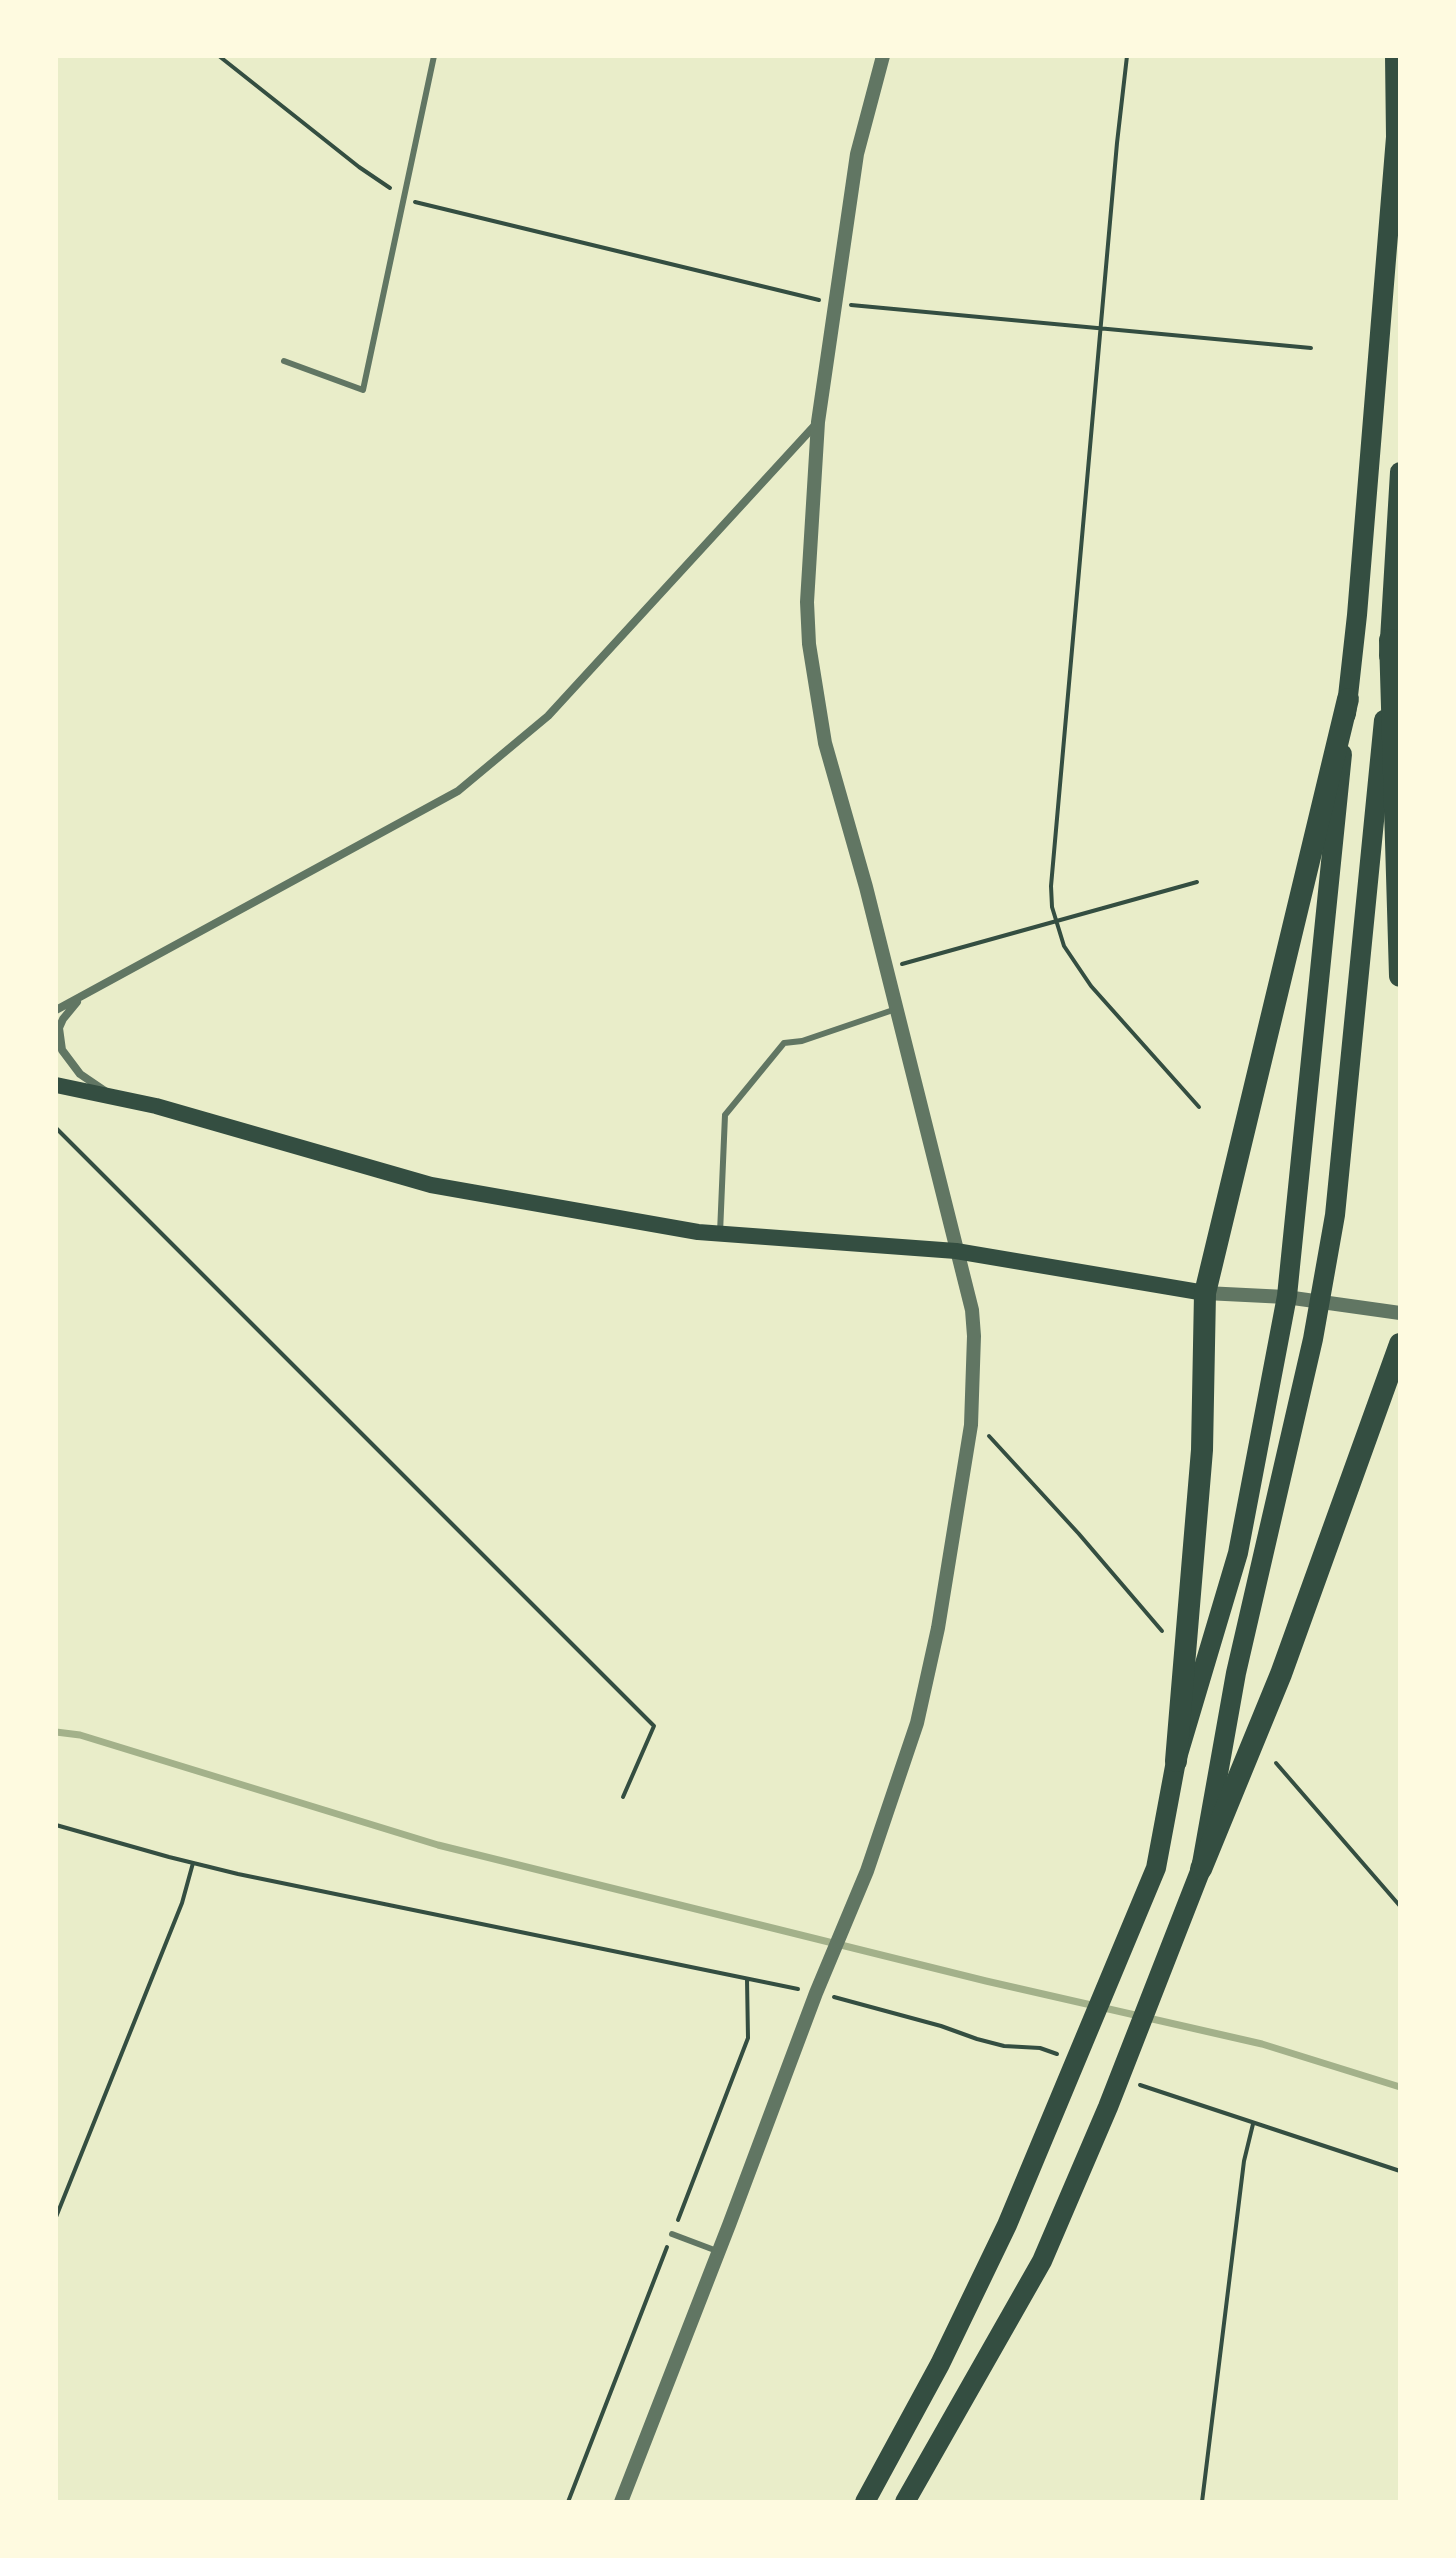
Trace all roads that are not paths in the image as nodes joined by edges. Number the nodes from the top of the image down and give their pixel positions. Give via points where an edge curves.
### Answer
1 (434, 56) edge
2 (883, 56) edge
3 (1395, 56) edge
4 (284, 361) dead end
5 (818, 422) junction
6 (1400, 472) edge
7 (1390, 640) junction
8 (1348, 699) junction
9 (1400, 976) edge
10 (84, 995) junction
11 (896, 1009) junction
12 (56, 1010) edge
13 (56, 1085) edge
14 (112, 1096) junction
15 (720, 1234) junction
16 (956, 1251) junction
17 (1205, 1293) junction
18 (1400, 1313) edge
19 (1400, 1344) edge
20 (1176, 1761) junction
21 (1201, 1869) junction
22 (672, 2234) dead end
23 (719, 2251) junction
24 (621, 2502) edge
25 (865, 2502) edge
26 (905, 2502) edge

1 - 4 lane via 363,390
2 - 5 street via 857,154
3 - 8 main road via 1396,137
5 - 10 street via 548,716 458,791
5 - 11 street via 807,559 809,644 825,743
6 - 7 main road
7 - 9 highway
7 - 21 main road via 1335,1215 1313,1339 1236,1673
8 - 17 highway
8 - 20 main road via 1297,1225 1281,1333 1238,1553
10 - 12 street
10 - 14 street via 63,1019 62,1050 80,1074
11 - 15 lane via 784,1043 725,1115
11 - 16 street
13 - 14 main road
14 - 15 main road via 431,1185
15 - 16 main road
16 - 17 main road
16 - 23 street via 972,1310 971,1425 917,1723 867,1871
17 - 18 street via 1286,1297
17 - 20 highway via 1202,1450
19 - 21 highway via 1281,1674
20 - 25 main road via 1156,1868 1007,2225
21 - 26 main road via 1042,2261
22 - 23 lane
23 - 24 street

